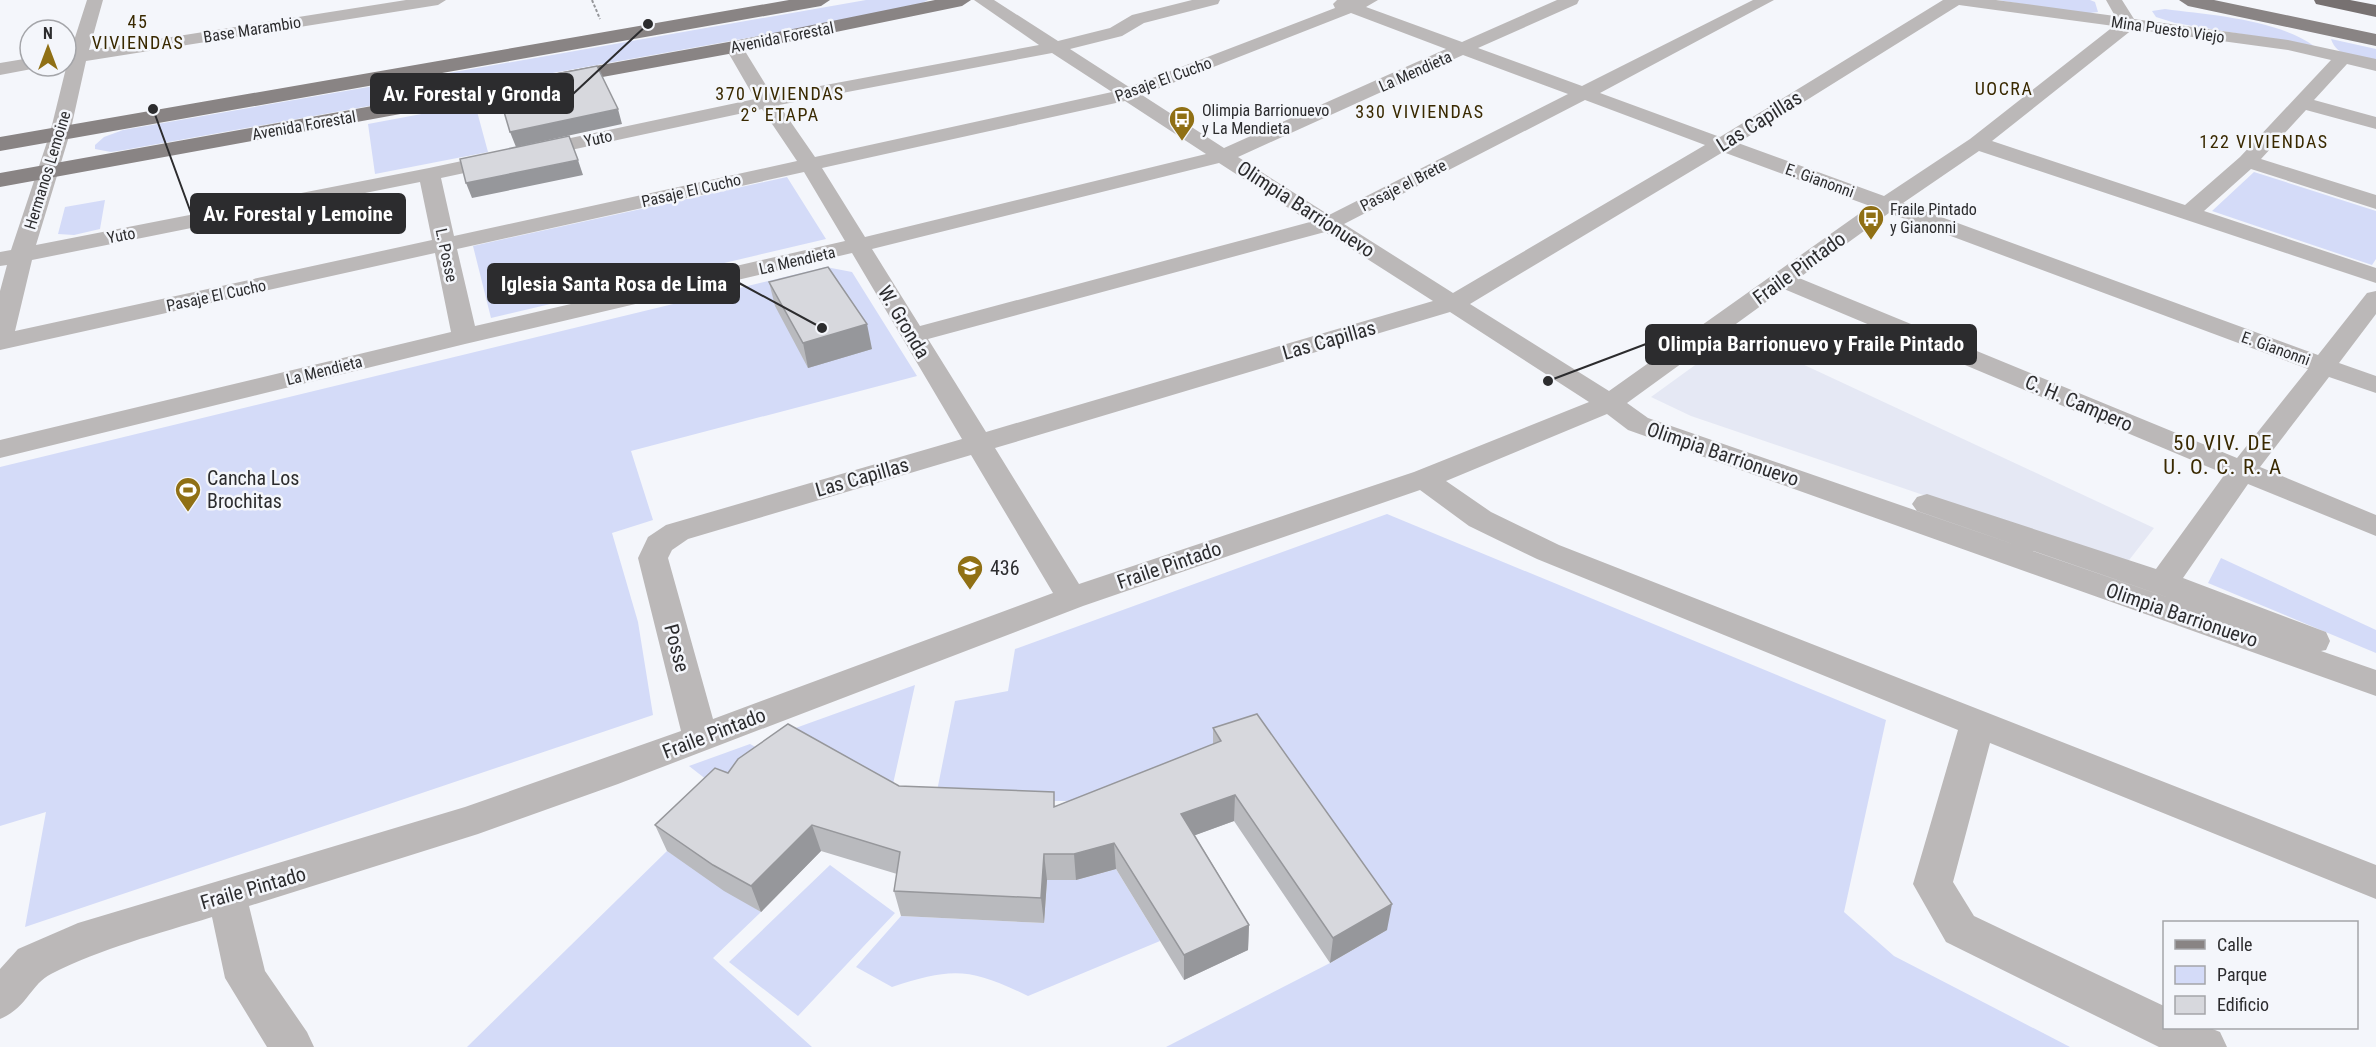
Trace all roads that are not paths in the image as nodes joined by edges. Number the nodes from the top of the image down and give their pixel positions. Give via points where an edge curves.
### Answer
1 (95, 0) edge
2 (438, 0) edge
3 (821, 0) edge
4 (962, 0) edge
5 (982, 0) edge
6 (1212, 0) edge
7 (1571, 0) edge
8 (1766, 0) edge
9 (1957, 0) edge
10 (2114, 0) edge
11 (2188, 0) edge
12 (2323, 0) edge
13 (1351, 3) edge
14 (2376, 11) edge
15 (2128, 24) junction
16 (2376, 40) edge
17 (78, 43) edge
18 (734, 47) junction
19 (1054, 47) junction
20 (1463, 50) junction
21 (78, 57) edge
22 (2343, 58) junction
23 (2376, 65) edge
24 (18, 66) edge
25 (0, 69) edge
26 (69, 78) edge
27 (1582, 93) junction
28 (1126, 95) junction
29 (767, 102) junction
30 (2300, 102) junction
31 (2376, 123) edge
32 (60, 133) junction
33 (1977, 143) junction
34 (0, 144) edge
35 (1722, 144) junction
36 (1222, 156) junction
37 (2247, 161) junction
38 (809, 164) junction
39 (46, 172) junction
40 (429, 174) junction
41 (0, 180) edge
42 (2376, 202) edge
43 (1887, 204) junction
44 (2189, 213) junction
45 (1328, 224) junction
46 (446, 245) junction
47 (859, 245) junction
48 (10, 257) edge
49 (2376, 276) edge
50 (1782, 280) junction
51 (2376, 298) edge
52 (1454, 303) junction
53 (465, 336) junction
54 (912, 336) junction
55 (0, 341) edge
56 (2325, 366) junction
57 (2376, 385) edge
58 (1610, 403) junction
59 (979, 443) junction
60 (0, 448) edge
61 (2242, 471) junction
62 (1424, 479) junction
63 (2376, 526) edge
64 (653, 558) joint
65 (2163, 583) junction
66 (1072, 598) junction
67 (2376, 683) edge
68 (1977, 724) junction
69 (701, 738) junction
70 (2376, 882) edge
71 (227, 896) junction
72 (0, 999) edge
73 (2163, 1026) edge
74 (2169, 1029) edge
75 (292, 1047) edge
76 (2205, 1047) edge

1 - 17 street, Hermanos Lemoine
2 - 21 street, Base Marambio via 290,17
3 - 32 main road, Avenida Forestal
4 - 18 main road, Avenida Forestal
5 - 19 street, Olimpia Barrionuevo
6 - 19 street, Yuto via 1138,19 1116,32
7 - 20 street, La Mendieta
8 - 27 street, Pasaje el Brete
9 - 15 street, Mina Puesto Viejo
9 - 35 street, Las Capillas
10 - 15 street
11 - 16 main road
12 - 14 highway
13 - 20 street, E. Gianonni
13 - 28 street, Pasaje El Cucho
15 - 22 street, Mina Puesto Viejo via 2288,45
15 - 33 street, Fraile Pintado
18 - 29 street, W. Gronda
18 - 39 main road, Avenida Forestal
19 - 28 street, Olimpia Barrionuevo
19 - 29 street, Yuto
20 - 27 street, E. Gianonni
20 - 36 street, La Mendieta
22 - 23 street, Mina Puesto Viejo
22 - 30 street
24 - 25 street
26 - 32 street, Hermanos Lemoine
27 - 35 street, E. Gianonni
27 - 45 street, Pasaje el Brete
28 - 36 street, Olimpia Barrionuevo
28 - 38 street, Pasaje El Cucho
29 - 38 street, W. Gronda
29 - 40 street, Yuto
30 - 31 street
30 - 37 street
32 - 34 main road, Avenida Forestal
32 - 39 street, Hermanos Lemoine
33 - 43 street, Fraile Pintado
33 - 44 street
35 - 43 street, E. Gianonni
35 - 52 street, Las Capillas
36 - 45 street, Olimpia Barrionuevo
36 - 47 street, La Mendieta
37 - 42 street
37 - 44 street
38 - 46 street, Pasaje El Cucho
38 - 47 street, W. Gronda
39 - 41 main road, Avenida Forestal
39 - 48 street, Hermanos Lemoine
40 - 46 street, L. Posse
40 - 48 street, Yuto
43 - 50 street, Fraile Pintado
43 - 56 street, E. Gianonni
44 - 49 street
45 - 52 street, Olimpia Barrionuevo
45 - 54 street, Pasaje el Brete
46 - 53 street, L. Posse
46 - 55 street, Pasaje El Cucho
47 - 53 street, La Mendieta
47 - 54 street, W. Gronda
48 - 55 street, Hermanos Lemoine
50 - 58 street, Fraile Pintado
50 - 61 street, C. H. Campero
51 - 56 street
52 - 58 street, Olimpia Barrionuevo
52 - 59 street, Las Capillas
53 - 60 street, La Mendieta
54 - 59 street, W. Gronda
56 - 57 street, E. Gianonni
56 - 61 street
58 - 62 street, Fraile Pintado
58 - 65 street via 1742,440
58 - 67 street, Olimpia Barrionuevo via 1638,424
59 - 64 street, Las Capillas via 677,532 659,544
59 - 66 street, W. Gronda
61 - 63 street, C. H. Campero
61 - 65 street
62 - 66 street, Fraile Pintado
62 - 68 street via 1480,519 1548,552
64 - 69 street, Posse
65 - 67 street via 2339,650
66 - 69 street, Fraile Pintado
68 - 70 street
68 - 73 street via 1933,884 1960,929
69 - 71 street, Fraile Pintado via 465,823
71 - 72 street, Fraile Pintado via 92,936 33,962
71 - 75 street via 246,978
74 - 76 street

